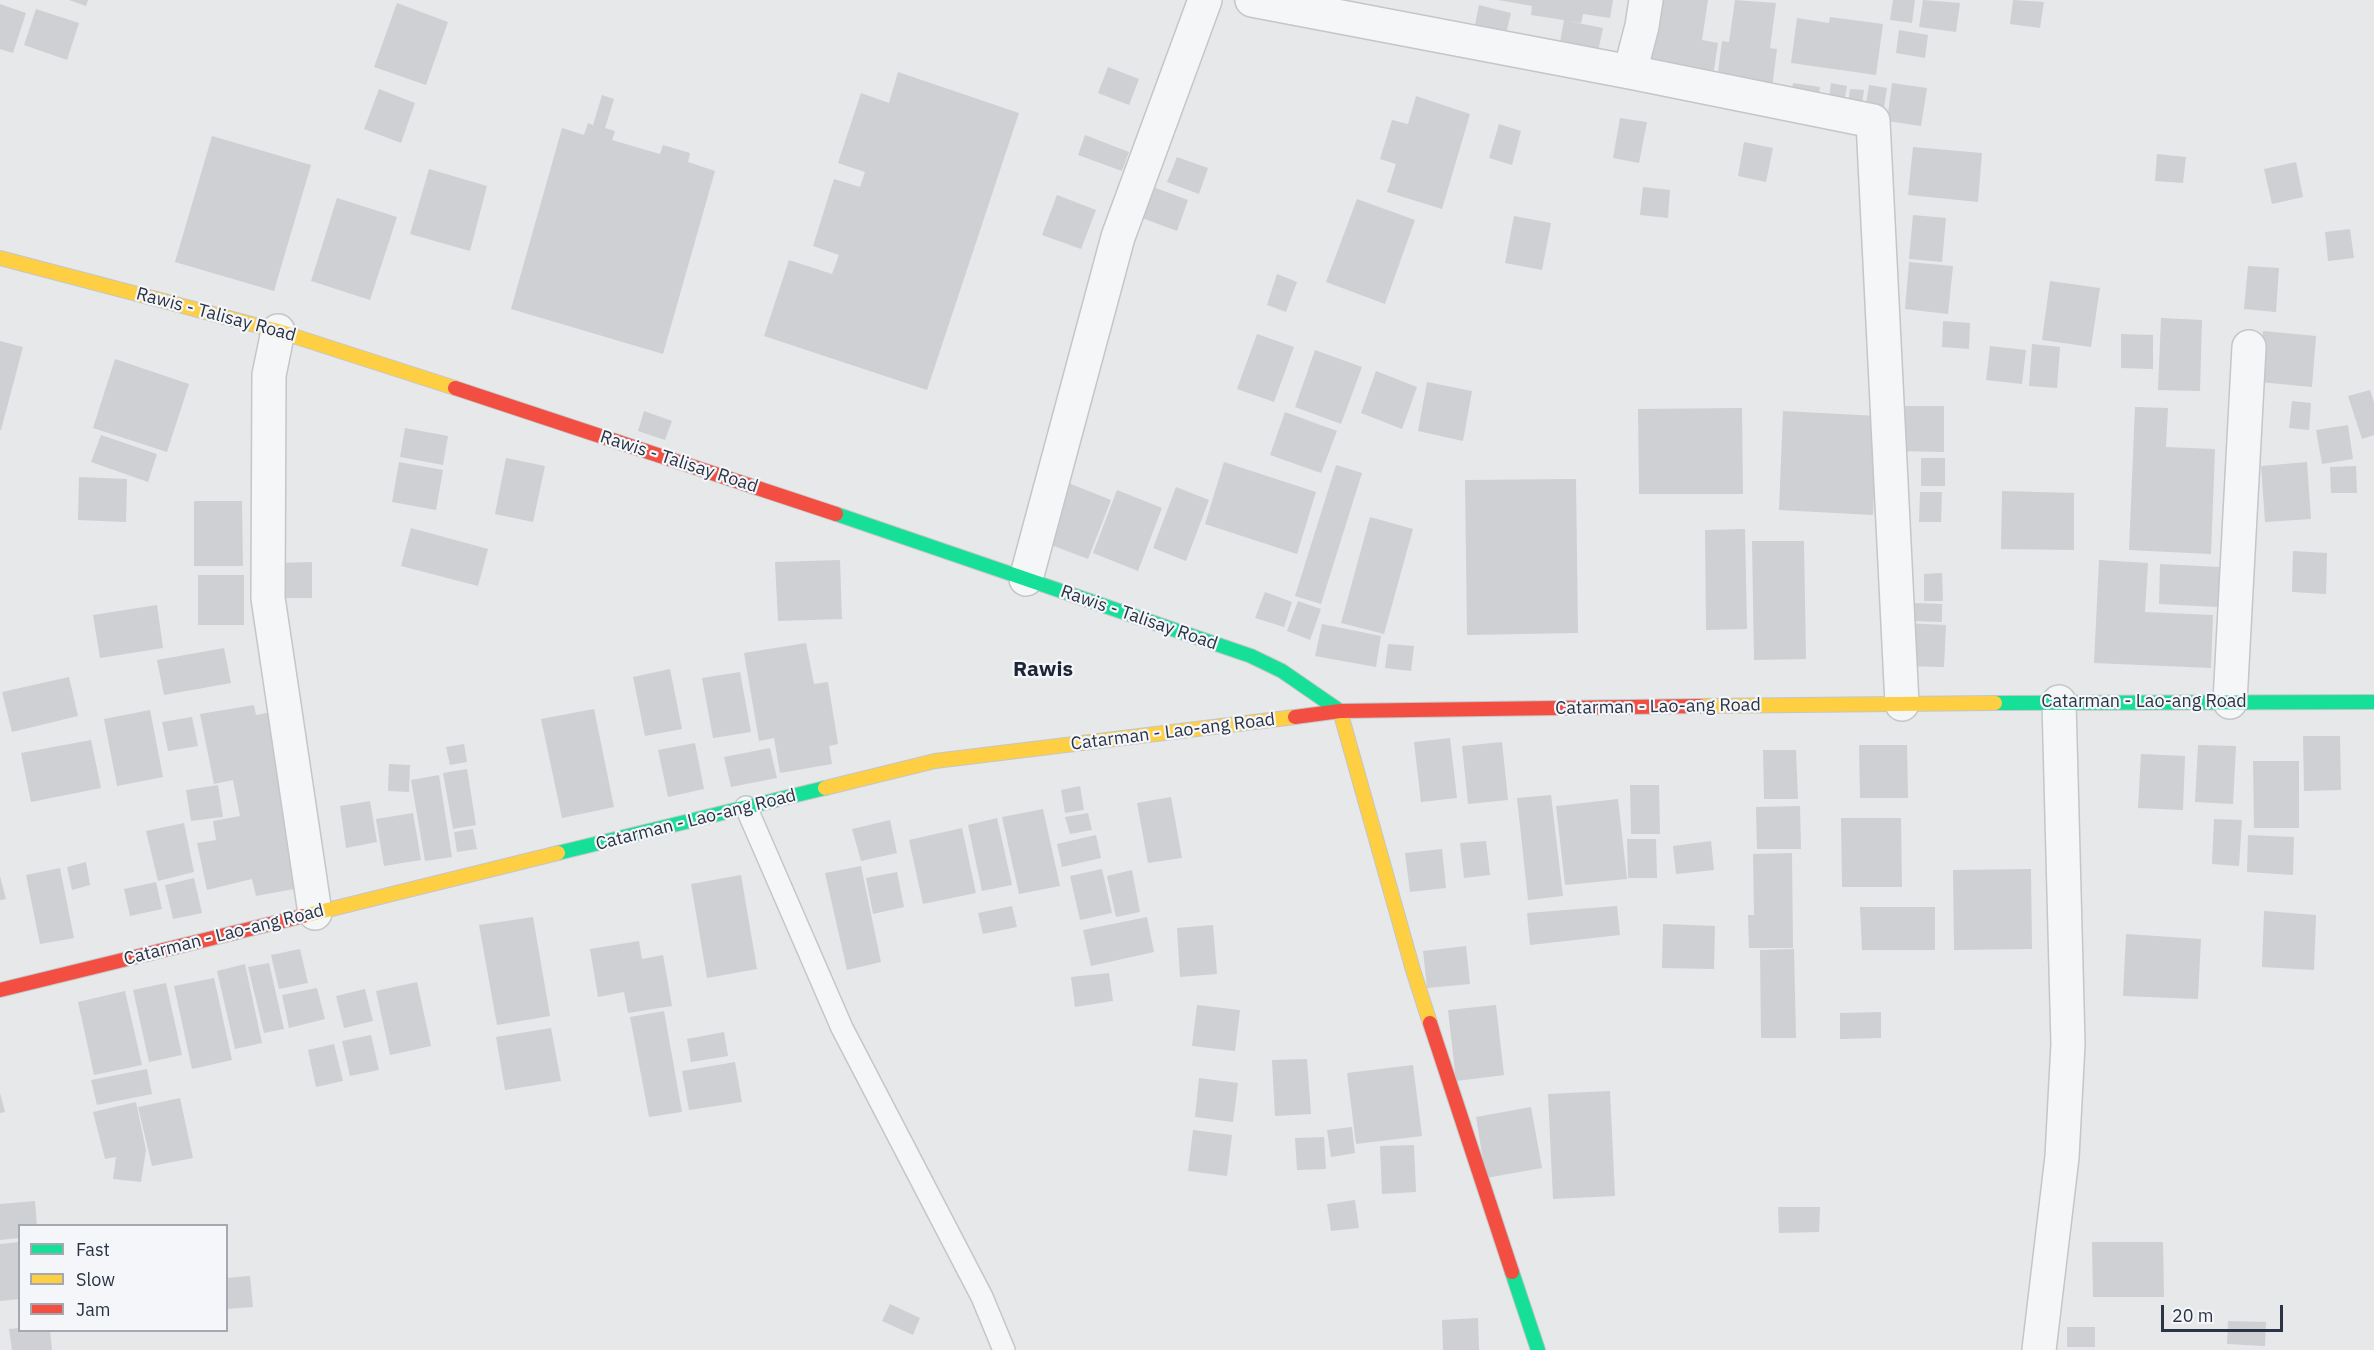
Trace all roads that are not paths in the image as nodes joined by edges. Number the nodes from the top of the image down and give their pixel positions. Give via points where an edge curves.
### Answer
1 (1205, 0) edge
2 (1252, 0) edge
3 (1646, 0) edge
4 (1630, 72) junction
5 (0, 258) edge
6 (278, 331) junction
7 (2249, 347) dead end
8 (1026, 579) junction
9 (2059, 702) junction
10 (2230, 702) junction
11 (2374, 702) edge
12 (1902, 704) junction
13 (1340, 711) junction
14 (746, 807) junction
15 (315, 913) junction
16 (0, 990) edge
17 (1004, 1350) edge
18 (1538, 1350) edge
19 (2039, 1350) edge

1 - 8 street via 1118,237
2 - 4 street
3 - 4 street
4 - 12 street via 1872,122
5 - 6 main road, Rawis - Talisay Road
6 - 8 main road, Rawis - Talisay Road
6 - 15 street via 269,375 268,598
7 - 10 street
8 - 13 main road, Rawis - Talisay Road via 1251,656 1282,671
9 - 10 main road, Catarman - Lao-ang Road
9 - 12 main road, Catarman - Lao-ang Road
9 - 19 street via 2068,1044 2062,1157
10 - 11 main road, Catarman - Lao-ang Road
12 - 13 main road, Catarman - Lao-ang Road
13 - 14 main road, Catarman - Lao-ang Road via 935,761
13 - 18 main road via 1413,970
14 - 15 main road, Catarman - Lao-ang Road
14 - 17 lane via 842,1029 982,1297
15 - 16 main road, Catarman - Lao-ang Road

